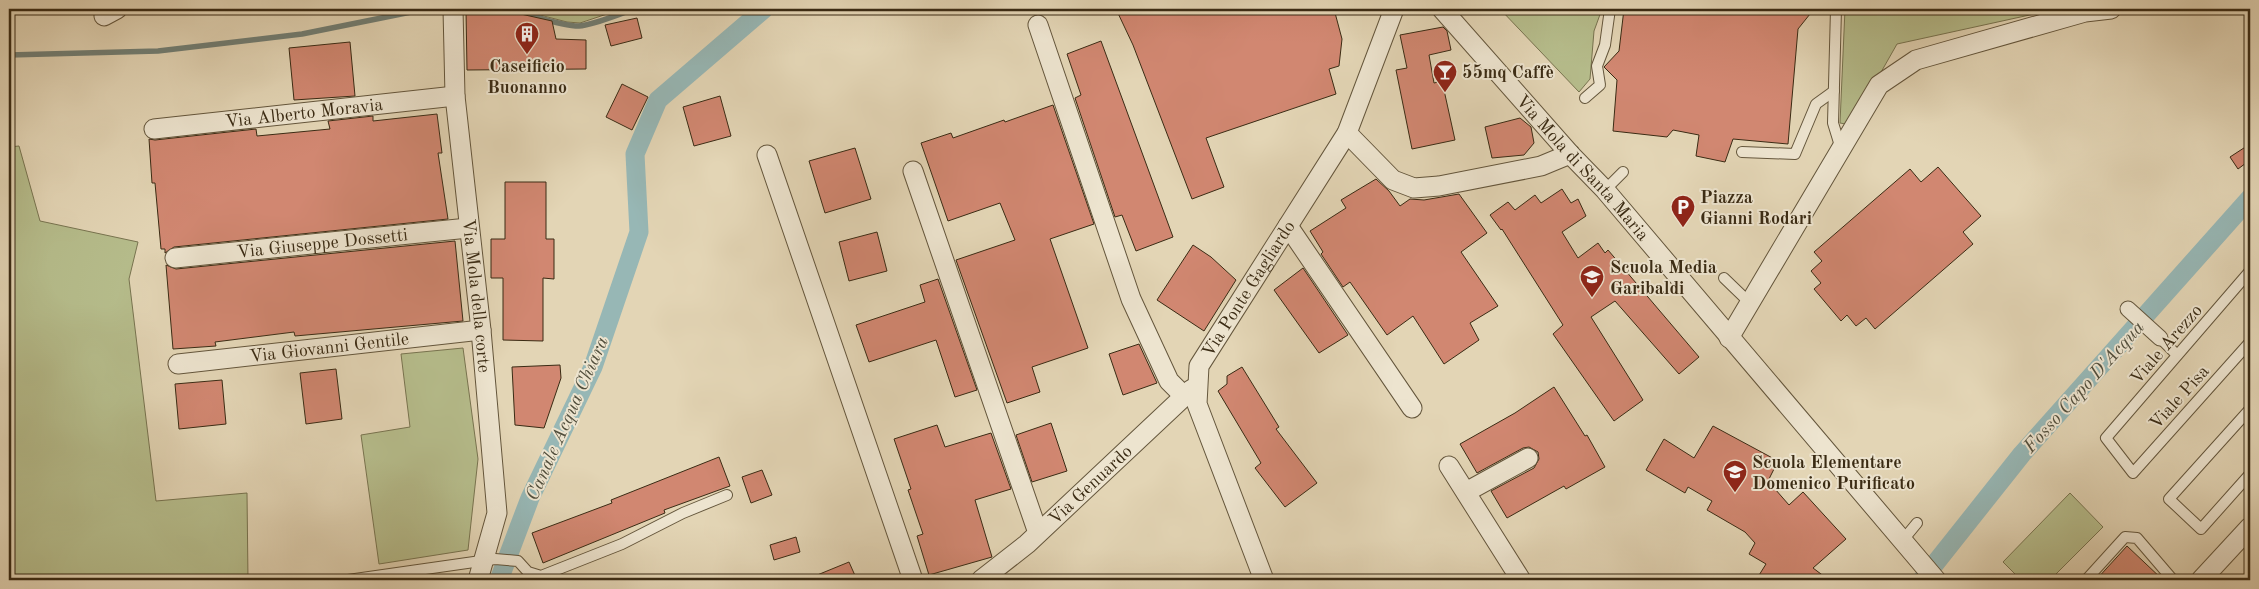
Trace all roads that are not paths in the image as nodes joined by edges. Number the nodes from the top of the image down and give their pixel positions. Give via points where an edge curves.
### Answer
1 (453, 9) edge
2 (1394, 9) edge
3 (1442, 9) edge
4 (1610, 9) edge
5 (1836, 9) edge
6 (2111, 9) edge
7 (1038, 26) dead end
8 (1834, 90) junction
9 (455, 96) junction
10 (1584, 98) dead end
11 (154, 129) dead end
12 (1347, 133) junction
13 (1841, 150) junction
14 (1742, 152) dead end
15 (1570, 154) junction
16 (767, 155) dead end
17 (913, 171) dead end
18 (1624, 172) dead end
19 (1605, 190) junction
20 (1288, 226) junction
21 (468, 228) junction
22 (175, 258) dead end
23 (2250, 271) edge
24 (1724, 278) dead end
25 (1753, 306) junction
26 (2128, 309) dead end
27 (481, 330) junction
28 (1729, 338) junction
29 (2160, 338) joint
30 (2249, 347) edge
31 (2177, 355) junction
32 (178, 364) dead end
33 (1190, 390) junction
34 (1412, 408) dead end
35 (2250, 409) edge
36 (2106, 438) joint
37 (1528, 458) dead end
38 (1449, 466) dead end
39 (2250, 474) edge
40 (1466, 492) junction
41 (727, 495) dead end
42 (1917, 524) dead end
43 (2250, 527) edge
44 (1038, 533) junction
45 (1903, 540) junction
46 (489, 560) junction
47 (348, 580) edge
48 (478, 580) edge
49 (912, 580) edge
50 (981, 580) edge
51 (1264, 580) edge
52 (1521, 580) edge
53 (1936, 580) edge
54 (2086, 580) edge
55 (2174, 580) edge
56 (2201, 580) edge

1 - 9 street, Via Mola della corte
2 - 12 street, Via Ponte Gagliardo
3 - 15 street, Via Mola di Santa Maria
4 - 10 lane via 1605,45 1597,66 1600,85
5 - 8 lane
6 - 13 street via 2084,12 1916,60 1879,85
7 - 33 street via 1131,299 1169,381
8 - 13 lane via 1833,123
8 - 14 lane via 1816,104 1795,154
9 - 11 street, Via Alberto Moravia
9 - 21 street, Via Mola della corte
12 - 15 street via 1393,180 1414,188 1541,166
12 - 20 street, Via Ponte Gagliardo
13 - 25 street
15 - 19 street, Via Mola di Santa Maria
16 - 49 street
17 - 44 street
18 - 19 lane
19 - 28 street, Via Mola di Santa Maria
20 - 33 street, Via Ponte Gagliardo via 1199,366
20 - 34 street
21 - 22 street, Via Giuseppe Dossetti
21 - 27 street, Via Mola della corte
23 - 31 lane, Viale Arezzo
24 - 25 lane
25 - 28 street
26 - 29 street
27 - 32 street, Via Giovanni Gentile
27 - 46 street, Via Mola della corte via 497,513
28 - 45 street, Via Mola di Santa Maria
29 - 31 lane
30 - 36 lane, Viale Pisa via 2132,472
31 - 36 lane, Viale Arezzo
33 - 44 street, Via Genuardo
33 - 51 street, Via Ponte Gagliardo
35 - 39 lane via 2169,499 2201,529
37 - 40 street
38 - 40 street
40 - 52 street
41 - 46 lane via 622,544 542,576 528,572 518,561
42 - 45 lane
43 - 56 street
44 - 50 street, Via Genuardo
45 - 53 street, Via Mola di Santa Maria
46 - 47 lane
46 - 48 street, Via Mola della corte
54 - 55 lane via 2125,537 2137,538

